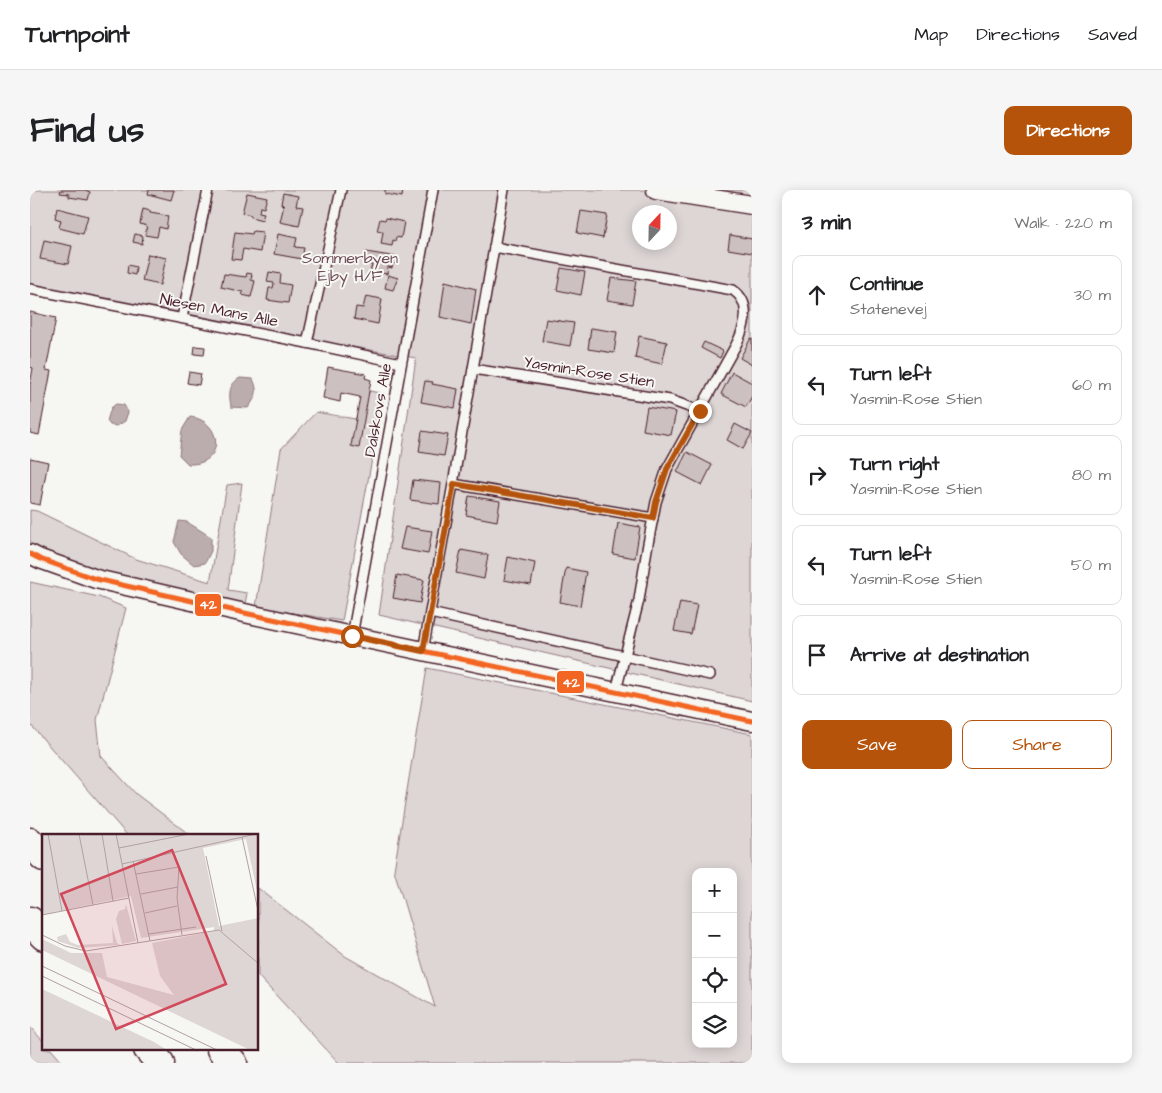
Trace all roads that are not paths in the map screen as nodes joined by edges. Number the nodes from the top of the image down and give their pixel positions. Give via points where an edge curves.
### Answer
1 (208, 190) edge
2 (341, 190) edge
3 (433, 190) edge
4 (504, 190) edge
5 (656, 190) edge
6 (752, 206) edge
7 (494, 247) junction
8 (30, 289) edge
9 (182, 318) junction
10 (307, 343) junction
11 (401, 363) junction
12 (473, 369) junction
13 (700, 411) junction
14 (454, 484) junction
15 (653, 518) junction
16 (30, 554) edge
17 (430, 613) junction
18 (352, 636) junction
19 (423, 651) junction
20 (625, 655) junction
21 (710, 675) dead end
22 (616, 691) junction
23 (752, 721) edge
24 (30, 842) edge
25 (42, 855) edge
26 (30, 921) edge
27 (42, 934) edge
28 (149, 1050) edge
29 (222, 1050) edge
30 (160, 1063) edge
31 (233, 1063) edge

1 - 9 lane
2 - 10 lane
3 - 11 lane, Dalskovs Alle
4 - 7 lane
5 - 6 street
7 - 12 lane
7 - 13 lane via 741,294 748,304 745,327
8 - 9 lane, Niesen Mans Alle
9 - 10 lane, Niesen Mans Alle
10 - 11 lane, Niesen Mans Alle
11 - 18 lane, Dalskovs Alle
12 - 13 lane, Yasmin-Rose Stien via 670,400
12 - 14 lane
13 - 15 lane via 667,469
14 - 15 lane
14 - 17 lane
15 - 20 lane via 640,600
16 - 18 street via 96,579
17 - 19 lane
17 - 20 lane
18 - 19 street
19 - 22 street
20 - 21 lane
20 - 22 lane
22 - 23 street
24 - 25 highway
26 - 27 highway
28 - 30 highway
29 - 31 highway

